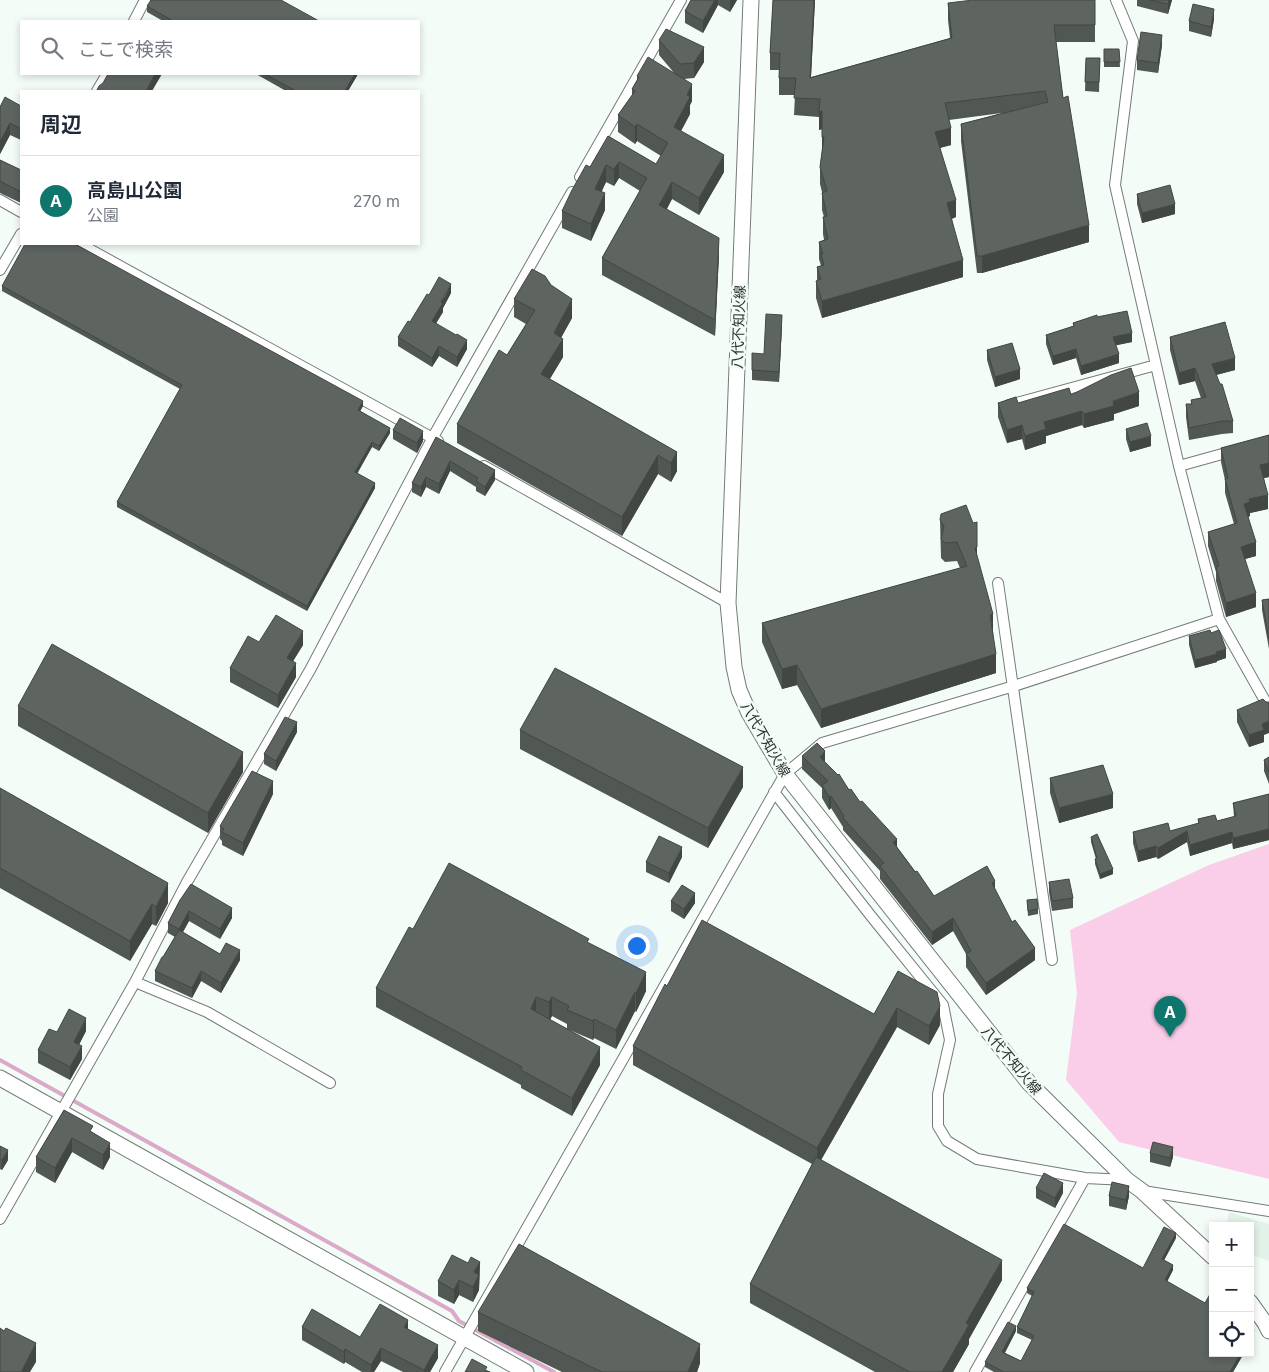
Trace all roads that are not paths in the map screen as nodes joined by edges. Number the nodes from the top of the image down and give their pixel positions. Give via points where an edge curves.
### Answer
1 (145, 0) edge
2 (681, 0) edge
3 (750, 0) edge
4 (1116, 0) edge
5 (135, 20) edge
6 (105, 75) edge
7 (98, 90) edge
8 (0, 200) edge
9 (20, 211) edge
10 (20, 236) edge
11 (82, 245) edge
12 (0, 270) edge
13 (1156, 364) junction
14 (1009, 405) edge
15 (433, 438) junction
16 (450, 447) edge
17 (1242, 449) edge
18 (476, 462) edge
19 (1179, 466) junction
20 (998, 583) dead end
21 (728, 603) junction
22 (1219, 619) junction
23 (1014, 686) junction
24 (1269, 708) edge
25 (785, 774) junction
26 (774, 792) junction
27 (1052, 960) dead end
28 (135, 982) junction
29 (0, 1078) edge
30 (330, 1083) dead end
31 (63, 1108) junction
32 (1084, 1178) junction
33 (1127, 1180) junction
34 (1142, 1191) junction
35 (1269, 1211) edge
36 (0, 1219) edge
37 (1209, 1253) edge
38 (1254, 1308) edge
39 (1269, 1331) edge
40 (464, 1338) junction
41 (445, 1372) edge
42 (526, 1372) edge
43 (975, 1372) edge

1 - 5 street
2 - 15 street
3 - 21 main road, 八代不知火線
4 - 13 street via 1133,41 1115,184
6 - 7 street
8 - 9 street
10 - 12 street
11 - 15 street
13 - 14 street
13 - 19 street
15 - 16 street
15 - 28 street via 310,670 187,882
17 - 19 street
18 - 21 street
19 - 22 street
20 - 23 street
21 - 25 main road, 八代不知火線 via 734,667 740,690
22 - 23 street
22 - 24 street
23 - 25 street via 822,743
23 - 27 street
25 - 26 street
25 - 33 main road, 八代不知火線 via 1029,1083
26 - 32 street via 943,1005 950,1040 938,1094 938,1126 947,1141 978,1159
26 - 40 street
28 - 30 street via 208,1012
28 - 31 street
29 - 31 main road
31 - 36 street
31 - 40 main road
32 - 33 street
32 - 43 street
33 - 34 main road, 八代不知火線
34 - 35 street
34 - 37 main road, 八代不知火線
38 - 39 main road
40 - 41 street
40 - 42 main road

